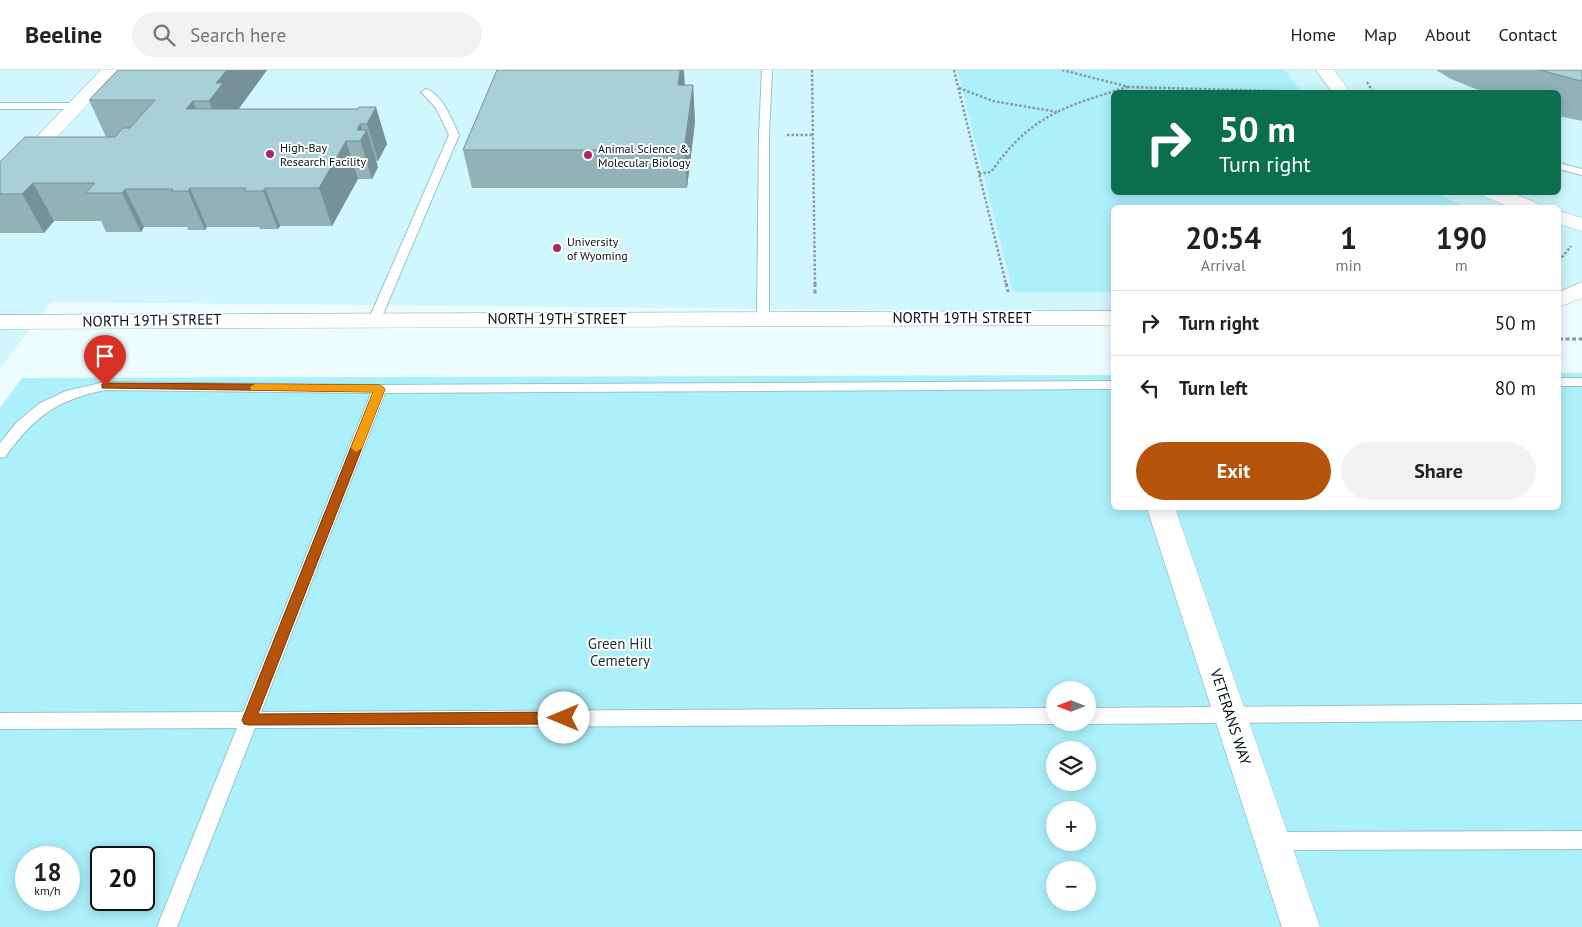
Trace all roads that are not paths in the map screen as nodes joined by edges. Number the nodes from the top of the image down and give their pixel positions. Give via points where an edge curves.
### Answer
1 (111, 70) edge
2 (767, 70) edge
3 (1325, 70) edge
4 (1339, 90) edge
5 (426, 92) dead end
6 (0, 106) edge
7 (77, 106) junction
8 (1561, 167) edge
9 (1582, 172) edge
10 (0, 186) edge
11 (1498, 195) edge
12 (1524, 205) edge
13 (1561, 219) edge
14 (1575, 232) edge
15 (1582, 289) edge
16 (1561, 299) edge
17 (763, 318) junction
18 (1111, 318) edge
19 (376, 319) junction
20 (0, 322) edge
21 (1561, 382) edge
22 (1582, 382) edge
23 (1111, 385) edge
24 (380, 389) junction
25 (0, 453) edge
26 (1163, 510) edge
27 (1582, 712) edge
28 (1046, 716) edge
29 (1096, 716) edge
30 (1231, 716) junction
31 (249, 720) junction
32 (0, 721) edge
33 (1582, 840) edge
34 (1273, 841) junction
35 (166, 927) edge
36 (1301, 927) edge

1 - 7 street
2 - 17 lane
3 - 4 street
5 - 19 lane via 440,107 454,135
6 - 7 lane
7 - 10 street
8 - 9 lane
11 - 12 street
13 - 14 street
15 - 16 street
17 - 18 street, NORTH 19TH STREET
17 - 19 street, NORTH 19TH STREET
19 - 20 street, NORTH 19TH STREET
21 - 22 lane
23 - 24 lane
24 - 25 lane via 105,386 77,391 52,401 31,415
24 - 31 lane
26 - 30 street, VETERANS WAY
27 - 30 lane
28 - 31 lane
29 - 30 lane
30 - 34 street, VETERANS WAY
31 - 32 lane
31 - 35 lane
33 - 34 lane
34 - 36 street, VETERANS WAY

